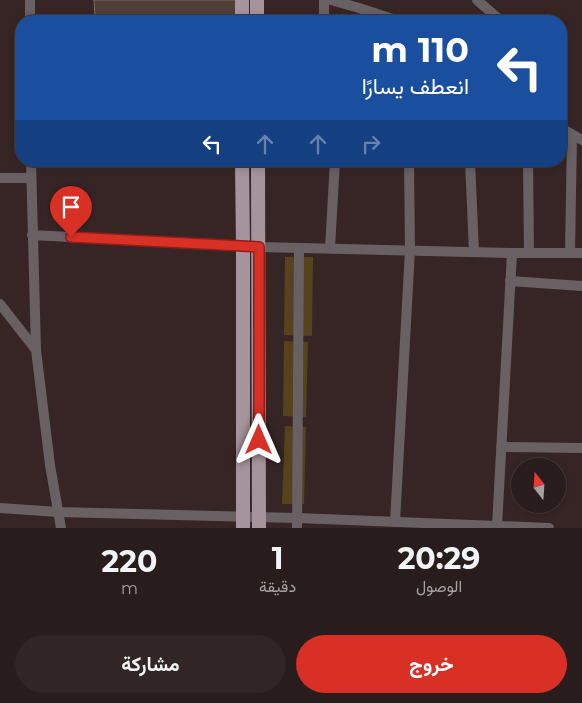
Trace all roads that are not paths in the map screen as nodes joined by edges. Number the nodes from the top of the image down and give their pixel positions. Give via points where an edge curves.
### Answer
1 (30, 0) edge
2 (242, 0) edge
3 (257, 0) edge
4 (324, 0) edge
5 (331, 0) edge
6 (477, 0) edge
7 (30, 15) edge
8 (242, 15) edge
9 (257, 15) edge
10 (324, 15) edge
11 (381, 15) edge
12 (494, 15) edge
13 (567, 132) edge
14 (572, 135) junction
15 (582, 140) edge
16 (31, 167) edge
17 (242, 167) edge
18 (258, 167) edge
19 (335, 167) edge
20 (409, 167) edge
21 (470, 167) edge
22 (528, 167) edge
23 (0, 178) edge
24 (30, 178) junction
25 (32, 234) junction
26 (243, 246) junction
27 (259, 247) junction
28 (298, 248) junction
29 (330, 248) junction
30 (410, 250) junction
31 (474, 252) junction
32 (512, 253) junction
33 (529, 253) junction
34 (570, 253) junction
35 (582, 253) edge
36 (510, 281) junction
37 (582, 286) edge
38 (0, 304) edge
39 (36, 350) junction
40 (501, 447) junction
41 (582, 448) edge
42 (0, 508) edge
43 (58, 512) junction
44 (244, 522) edge
45 (259, 522) edge
46 (395, 522) junction
47 (298, 523) edge
48 (467, 526) edge
49 (497, 526) junction
50 (60, 528) edge
51 (549, 528) edge

1 - 7 street
2 - 8 main road
3 - 9 main road
4 - 10 street
5 - 11 street
6 - 12 street
13 - 14 street
14 - 15 street
14 - 34 street
16 - 24 street
17 - 26 main road
18 - 27 main road
19 - 29 street
20 - 30 street
21 - 31 street
22 - 33 street
23 - 24 street
24 - 25 street
25 - 26 street
25 - 39 street
26 - 27 street
26 - 44 main road
27 - 28 street
27 - 45 main road
28 - 29 street
28 - 47 street
29 - 30 street
30 - 31 street
30 - 46 street
31 - 32 street
32 - 33 street
32 - 36 street
33 - 34 street
34 - 35 street
36 - 37 street
36 - 40 street
38 - 39 street
39 - 43 street
40 - 41 street
40 - 49 street
42 - 43 street
43 - 44 street
43 - 50 street
44 - 45 street
45 - 47 street
46 - 47 street
46 - 48 street
48 - 49 street
49 - 51 street

